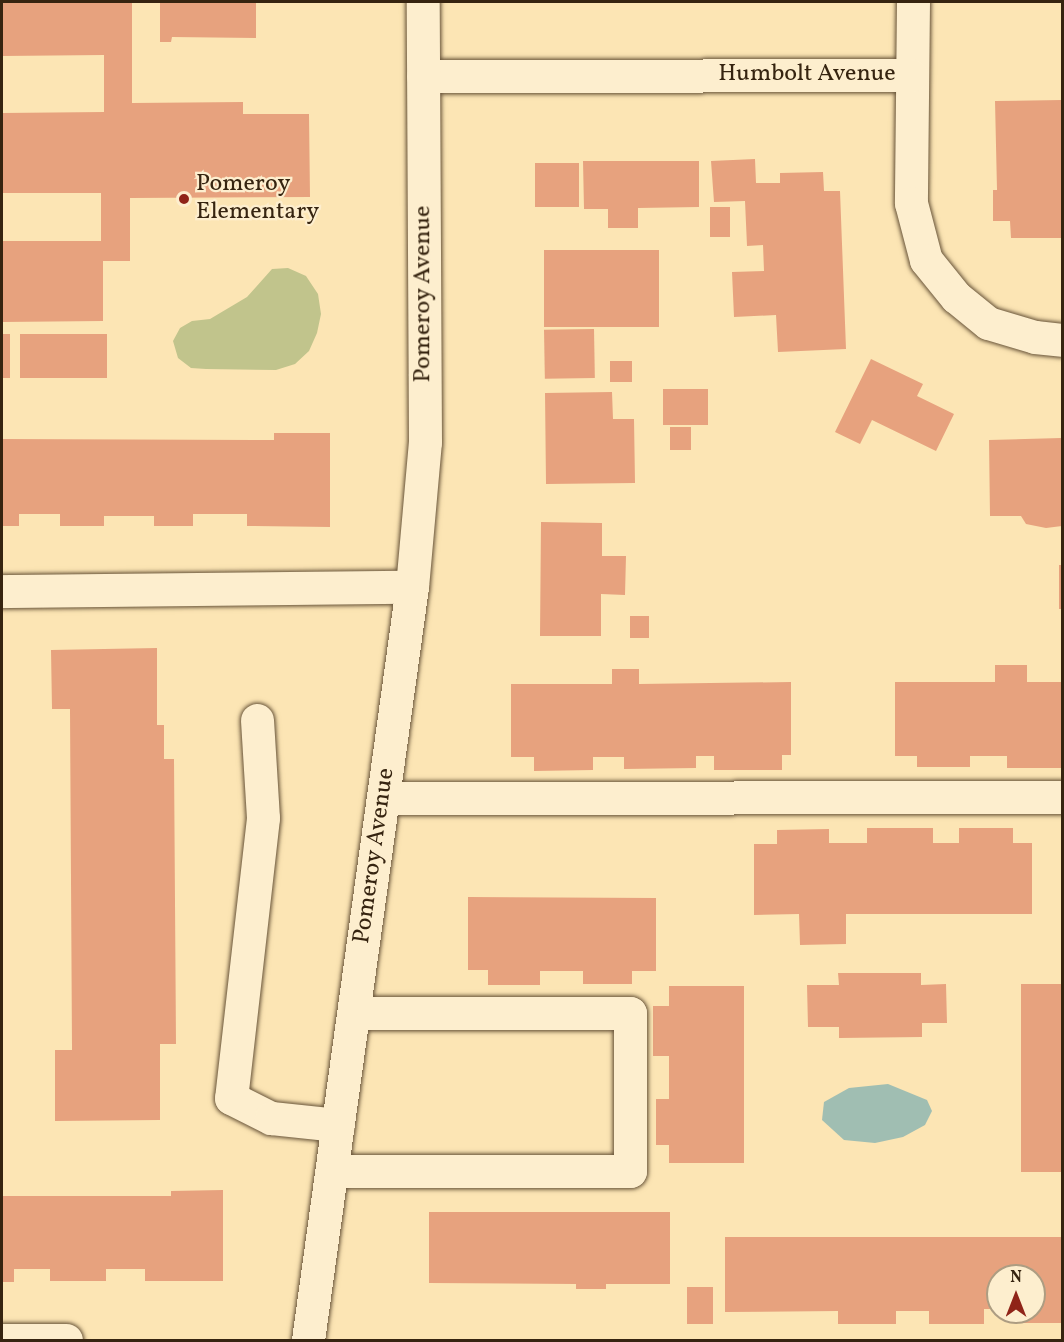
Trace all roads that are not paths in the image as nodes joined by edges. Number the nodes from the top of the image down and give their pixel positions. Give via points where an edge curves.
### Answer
1 (423, 2) edge
2 (913, 2) edge
3 (423, 75) junction
4 (912, 75) junction
5 (1062, 340) edge
6 (412, 587) junction
7 (2, 591) edge
8 (257, 720) dead end
9 (1062, 797) edge
10 (383, 798) junction
11 (354, 1013) junction
12 (338, 1125) junction
13 (332, 1171) junction
14 (2, 1340) edge
15 (66, 1341) edge
16 (308, 1341) edge

1 - 3 street, Pomeroy Avenue
2 - 4 street
3 - 4 street, Humbolt Avenue
3 - 6 street, Pomeroy Avenue via 425,442
4 - 5 street, Humbolt Avenue via 912,203 926,260 956,297 988,323 1035,337
6 - 7 street
6 - 10 street, Pomeroy Avenue
8 - 12 street via 263,818 231,1098 271,1118
9 - 10 street
10 - 11 street, Pomeroy Avenue
11 - 12 street, Pomeroy Avenue
11 - 13 street via 630,1013 630,1171
12 - 13 street, Pomeroy Avenue
13 - 16 street, Pomeroy Avenue
14 - 15 street

